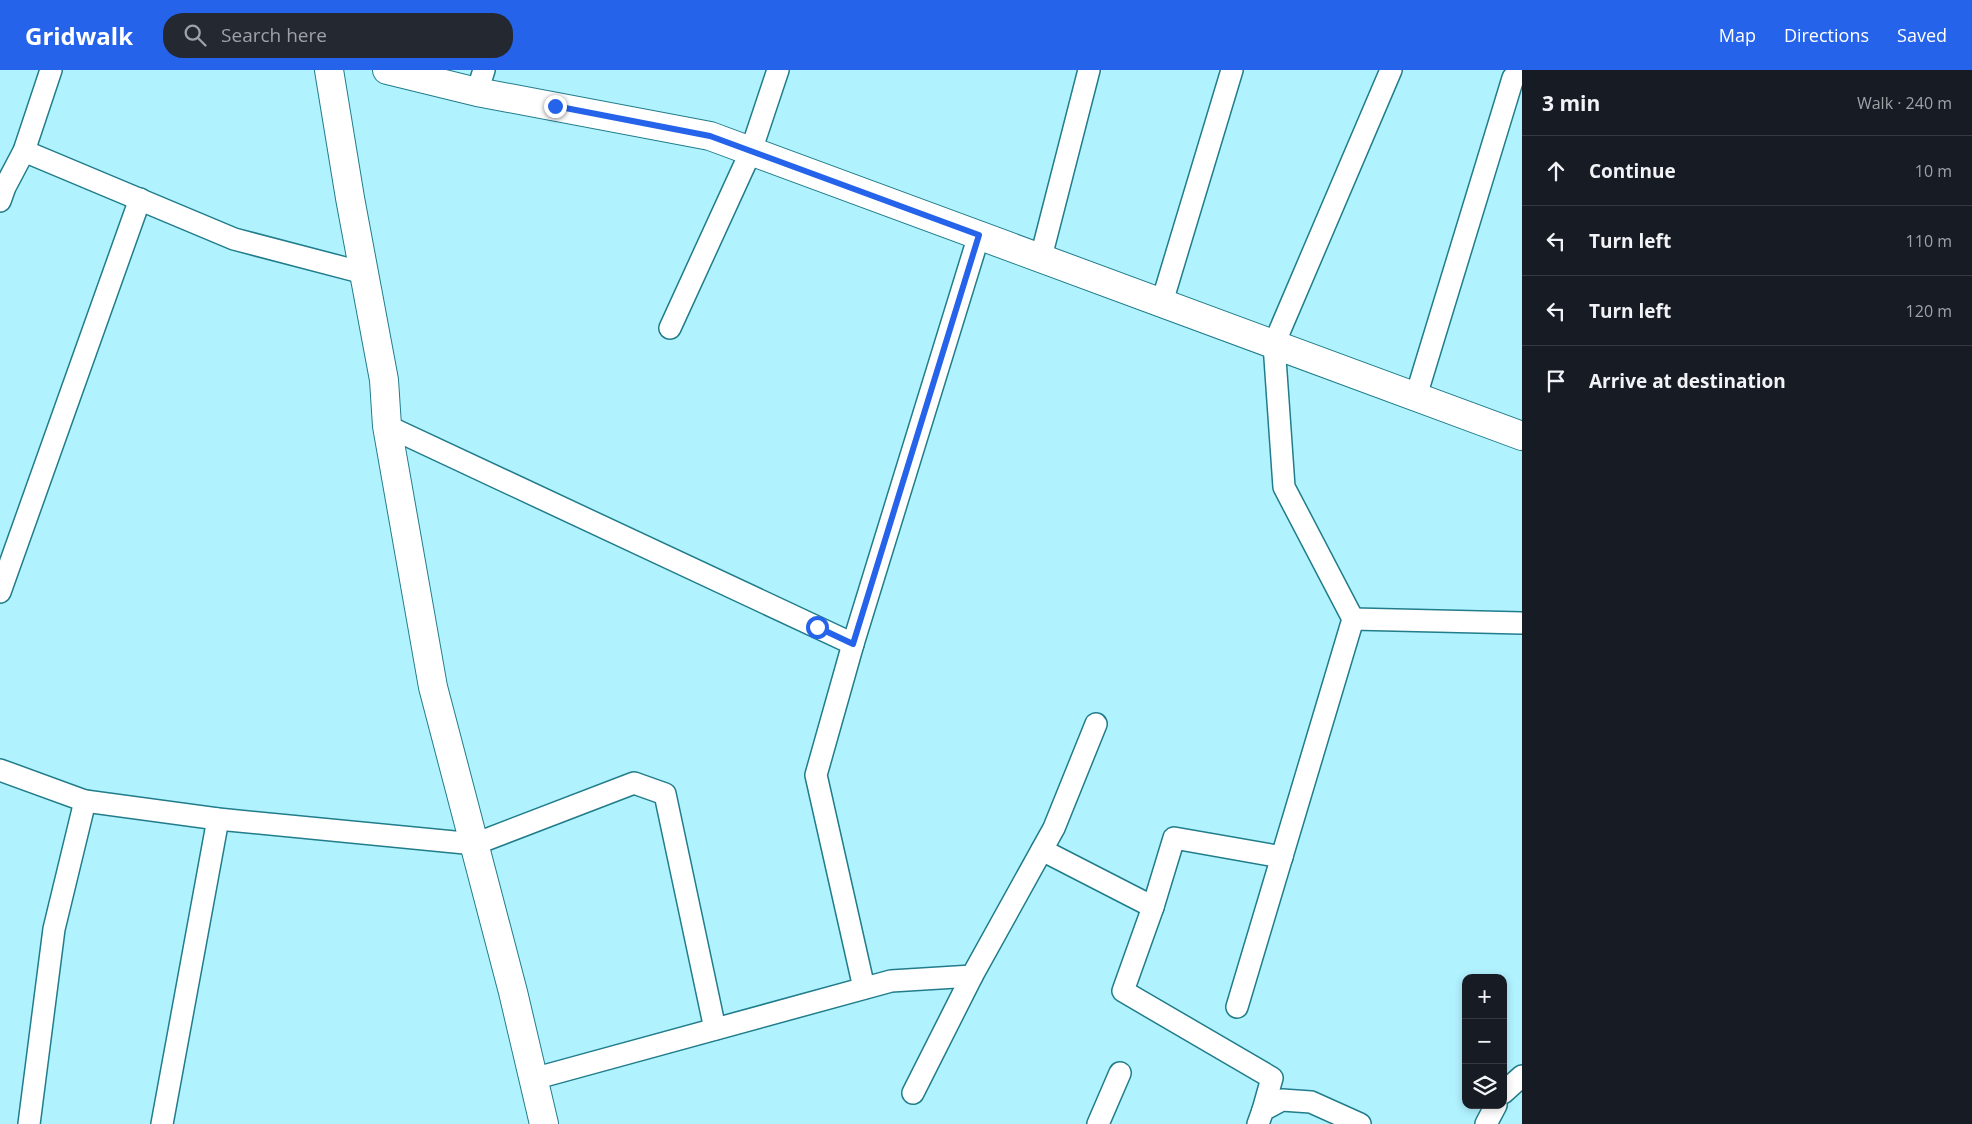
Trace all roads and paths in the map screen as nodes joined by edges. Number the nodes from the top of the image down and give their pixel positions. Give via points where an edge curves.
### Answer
1 (51, 70) edge
2 (329, 70) edge
3 (387, 70) edge
4 (778, 70) edge
5 (1089, 70) edge
6 (1232, 70) edge
7 (1391, 70) edge
8 (1522, 74) edge
9 (480, 81) edge
10 (24, 151) junction
11 (751, 151) junction
12 (140, 199) junction
13 (0, 201) edge
14 (979, 235) junction
15 (1041, 257) junction
16 (364, 274) junction
17 (1162, 302) junction
18 (670, 328) dead end
19 (1274, 344) junction
20 (1416, 396) junction
21 (387, 426) junction
22 (1522, 436) edge
23 (0, 592) edge
24 (1352, 619) junction
25 (1522, 623) edge
26 (853, 644) junction
27 (1096, 724) dead end
28 (0, 770) edge
29 (85, 801) junction
30 (218, 819) junction
31 (475, 844) junction
32 (1042, 850) junction
33 (1282, 857) junction
34 (1153, 907) junction
35 (972, 976) junction
36 (864, 988) junction
37 (1237, 1007) dead end
38 (715, 1029) junction
39 (1120, 1073) dead end
40 (1522, 1076) edge
41 (534, 1079) junction
42 (1507, 1089) edge
43 (913, 1093) dead end
44 (1494, 1109) edge
45 (1261, 1117) edge
46 (29, 1124) edge
47 (162, 1124) edge
48 (544, 1124) edge
49 (1098, 1124) edge
50 (1360, 1124) edge
51 (1486, 1124) edge

1 - 10 street
2 - 16 street
3 - 9 street
4 - 11 street
5 - 15 street
6 - 17 street
7 - 19 street
8 - 20 street via 1513,78
9 - 11 street via 710,136
10 - 12 street
10 - 13 street
11 - 14 street
11 - 18 street
12 - 16 street via 234,239
12 - 23 street
14 - 15 street
14 - 26 street
15 - 17 street
16 - 21 street via 384,380
17 - 19 street
19 - 20 street
19 - 24 street via 1284,487
20 - 22 street
21 - 26 street
21 - 31 street via 433,687
24 - 25 street
24 - 33 street
26 - 36 street via 816,775
27 - 32 street
28 - 29 street
29 - 30 street
29 - 46 street via 54,929
30 - 31 street
30 - 47 street
31 - 38 street via 634,783 666,794
31 - 41 street
32 - 34 street
32 - 35 street
33 - 34 street via 1174,838
33 - 37 street
34 - 45 street via 1123,991 1272,1078
35 - 36 street via 891,981
35 - 43 street
36 - 38 street
38 - 41 street
39 - 49 street
40 - 42 street
41 - 48 street
44 - 51 street
45 - 50 street via 1282,1100 1311,1102

